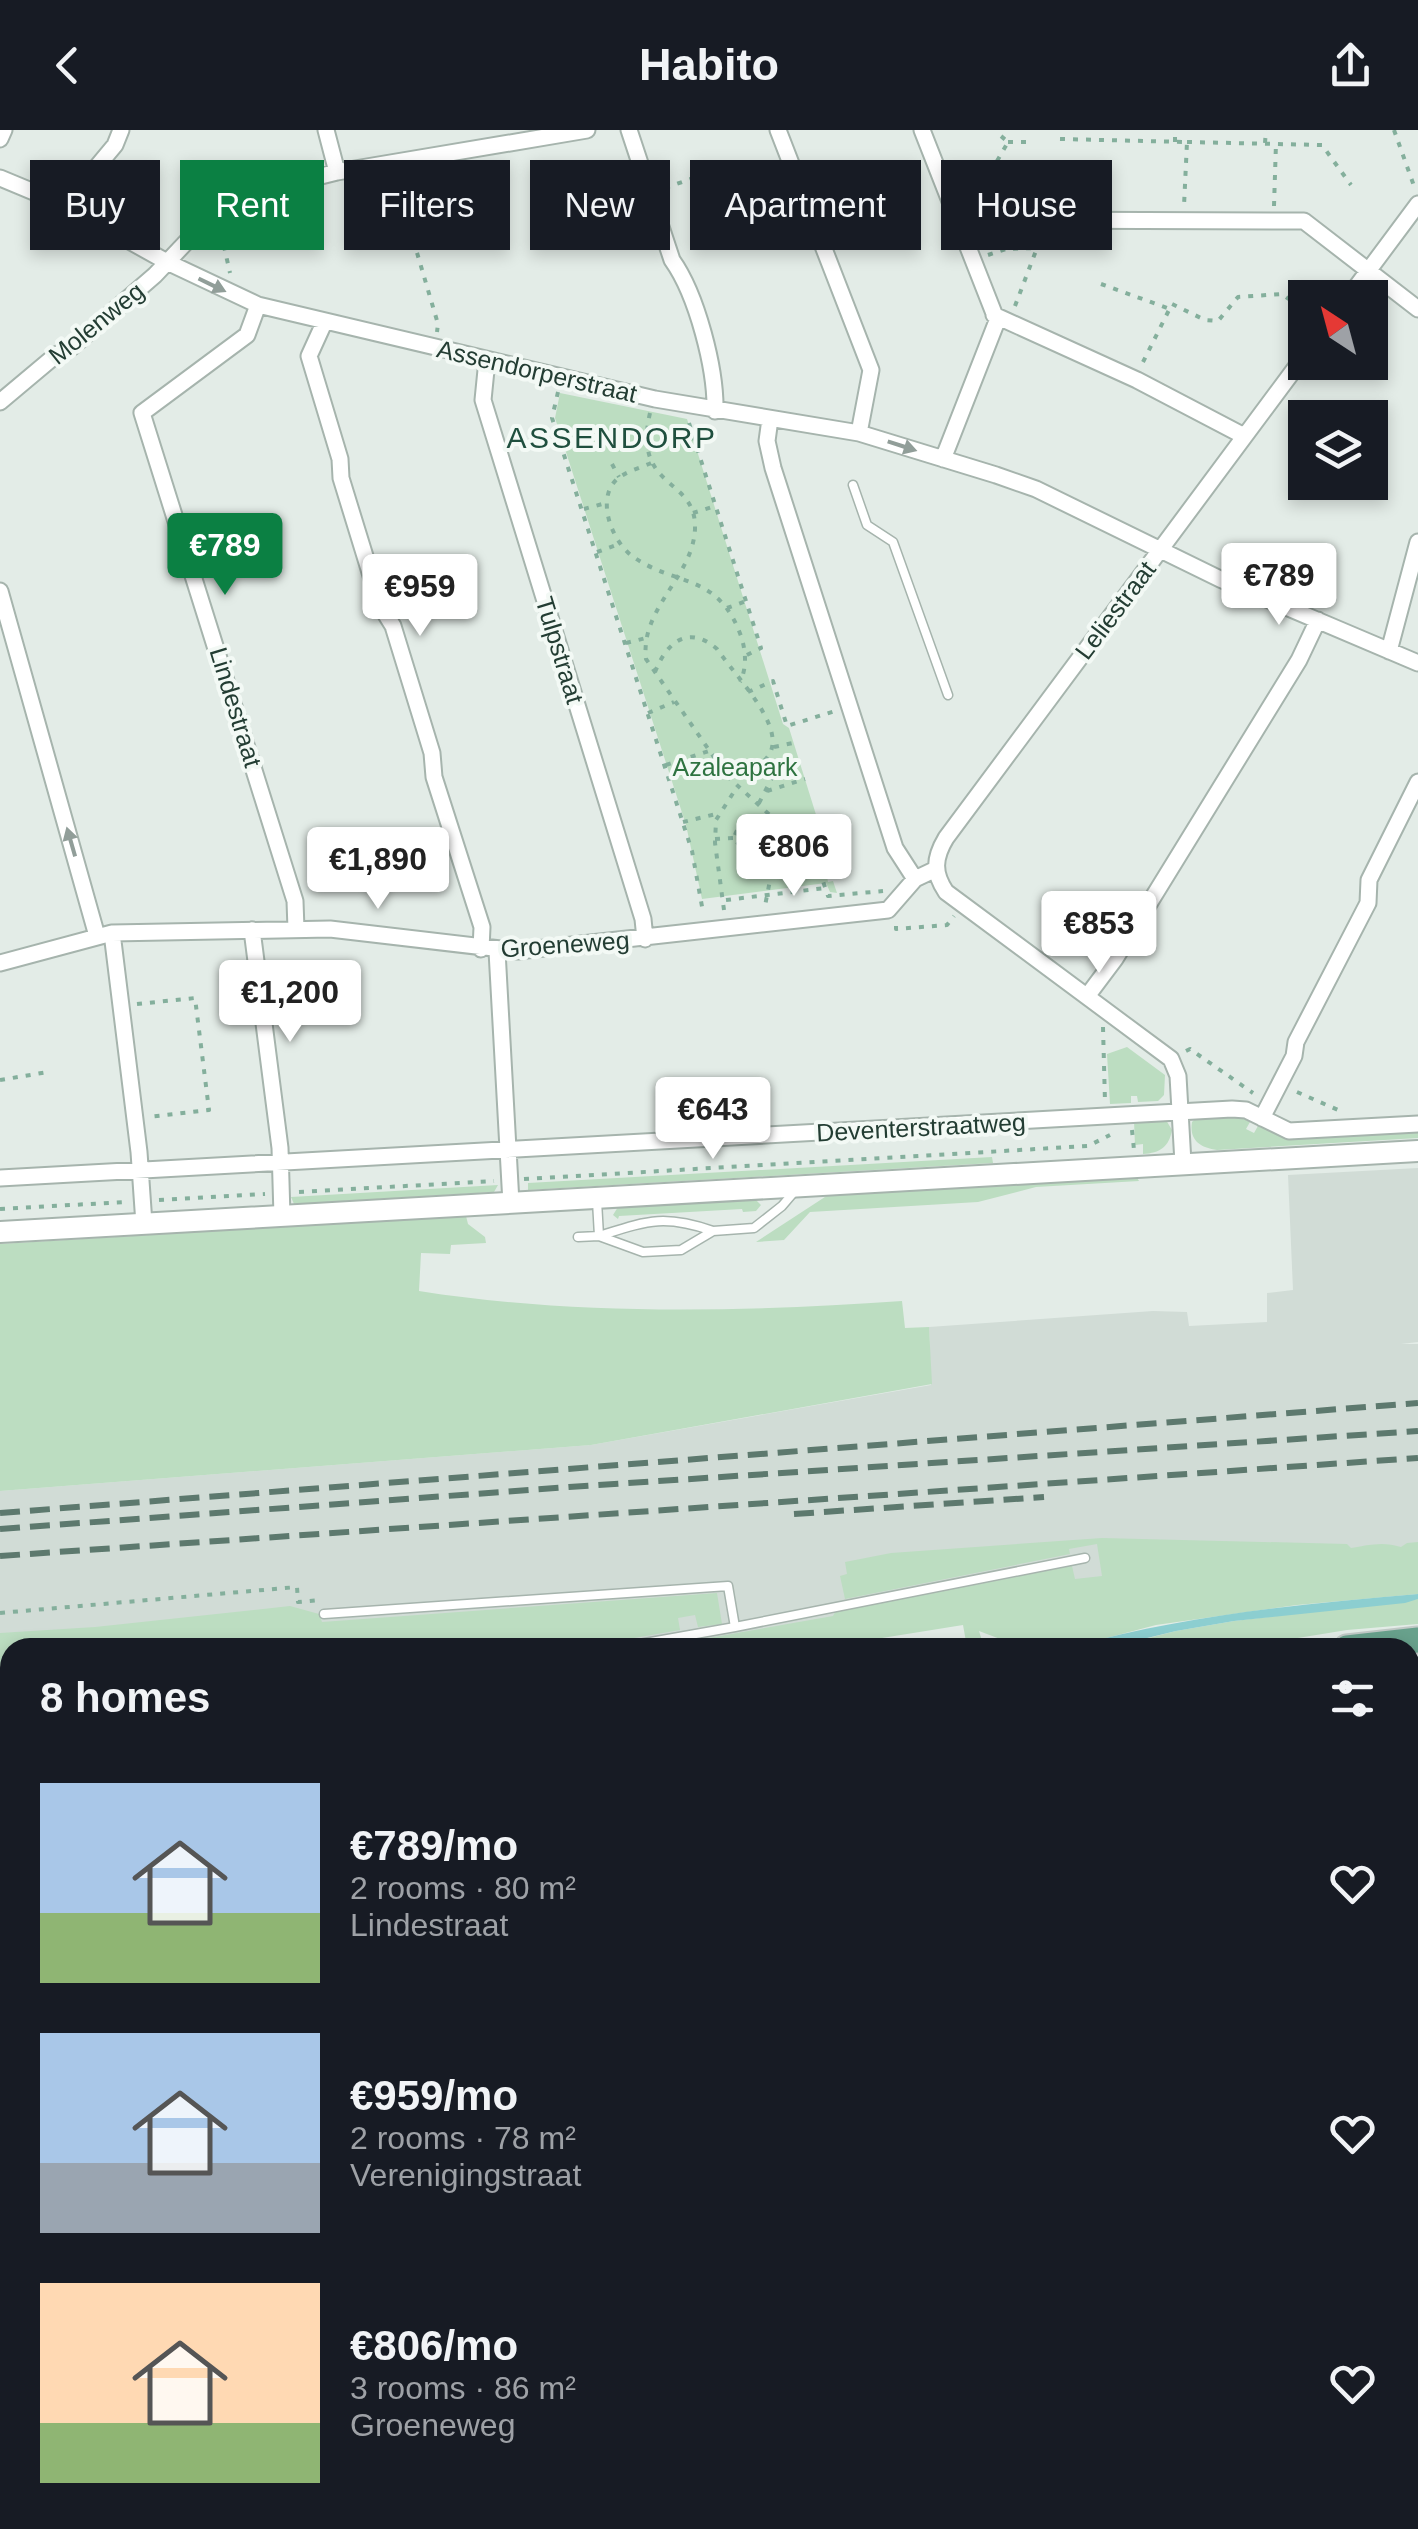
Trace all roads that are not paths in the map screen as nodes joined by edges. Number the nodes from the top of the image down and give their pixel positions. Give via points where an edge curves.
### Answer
1 (4, 130) edge
2 (120, 130) edge
3 (326, 130) edge
4 (468, 130) edge
5 (587, 130) edge
6 (629, 130) edge
7 (778, 130) edge
8 (922, 130) edge
9 (0, 138) edge
10 (472, 147) junction
11 (103, 160) edge
12 (338, 172) junction
13 (0, 178) edge
14 (941, 178) edge
15 (30, 191) edge
16 (1418, 204) edge
17 (1112, 221) edge
18 (145, 250) edge
19 (969, 250) edge
20 (167, 262) junction
21 (1368, 271) junction
22 (1361, 280) edge
23 (258, 305) junction
24 (1418, 310) edge
25 (994, 315) junction
26 (324, 324) junction
27 (487, 360) junction
28 (1288, 378) edge
29 (0, 402) edge
30 (715, 412) junction
31 (770, 420) junction
32 (859, 434) junction
33 (1244, 436) junction
34 (944, 459) junction
35 (852, 485) dead end
36 (1418, 542) edge
37 (1160, 550) junction
38 (0, 591) edge
39 (1318, 620) junction
40 (1389, 651) junction
41 (1418, 663) edge
42 (948, 696) dead end
43 (1418, 782) edge
44 (936, 869) junction
45 (911, 872) junction
46 (296, 929) junction
47 (252, 930) junction
48 (105, 934) junction
49 (645, 939) junction
50 (489, 950) junction
51 (0, 963) edge
52 (1088, 996) junction
53 (1180, 1111) junction
54 (1265, 1111) junction
55 (1418, 1124) edge
56 (508, 1150) junction
57 (1418, 1150) edge
58 (1183, 1163) junction
59 (281, 1164) junction
60 (141, 1171) junction
61 (0, 1178) edge
62 (799, 1186) junction
63 (597, 1197) junction
64 (511, 1203) junction
65 (282, 1216) junction
66 (144, 1224) junction
67 (712, 1231) junction
68 (0, 1232) edge
69 (599, 1236) junction
70 (578, 1237) dead end
71 (1085, 1558) dead end
72 (324, 1614) road end
73 (735, 1628) junction
74 (676, 1638) edge

1 - 9 street
2 - 11 street
3 - 12 street
4 - 10 street
5 - 10 street, Molenweg
6 - 30 street via 707,347
7 - 32 street via 871,370
8 - 14 street
10 - 12 street, Molenweg
12 - 20 street, Molenweg via 234,204
13 - 15 street, Assendorperstraat
16 - 21 street
17 - 21 street via 1304,221
18 - 20 street, Assendorperstraat
19 - 25 street
20 -> 23 street, Assendorperstraat
20 - 29 street, Molenweg
21 - 22 street
21 - 24 street
23 - 26 street, Assendorperstraat
23 - 46 street, Lindestraat via 247,335 142,413 290,883
25 - 33 street
25 - 34 street
26 - 27 street, Assendorperstraat
26 - 50 street via 310,356 342,478
27 - 30 street, Assendorperstraat
27 - 49 street, Tulpstraat via 483,400
28 - 33 street, Leliestraat
30 - 31 street, Assendorperstraat
31 - 32 street, Assendorperstraat via 838,436
31 - 45 street via 773,468 894,848
32 -> 34 street, Assendorperstraat
33 - 37 street, Leliestraat
34 - 37 street, Assendorperstraat via 1036,489
35 - 42 lane via 867,525 893,542
36 - 40 street
37 - 39 street, Assendorperstraat
37 - 44 street, Leliestraat via 946,838
48 -> 38 street
39 - 40 street, Assendorperstraat
39 - 52 street
40 - 41 street, Assendorperstraat
43 - 54 street via 1369,880 1368,903
44 - 45 street
44 - 52 street via 946,892
45 - 49 street, Groeneweg via 893,909
46 - 47 street, Groeneweg
46 - 50 street, Groeneweg
47 - 48 street, Groeneweg
47 - 59 street
48 - 51 street, Groeneweg
48 - 60 street
49 - 50 street, Groeneweg
50 - 56 street
52 - 53 street via 1171,1058
53 - 54 street, Deventerstraatweg
53 - 56 street, Deventerstraatweg
53 - 58 street
54 - 55 street, Deventerstraatweg via 1299,1132
56 - 59 street, Deventerstraatweg
56 - 64 street
57 - 58 street, Deventerstraatweg
58 - 62 street, Deventerstraatweg
59 - 60 street, Deventerstraatweg
59 - 65 street
60 - 61 street, Deventerstraatweg
60 - 66 street
62 - 63 street, Deventerstraatweg
62 - 67 lane via 754,1228
63 - 64 street, Deventerstraatweg
63 - 69 lane
64 - 65 street, Deventerstraatweg
65 - 66 street, Deventerstraatweg
66 - 68 street, Deventerstraatweg
67 - 69 lane via 680,1220 642,1222
67 - 69 lane via 681,1250 643,1252
69 - 70 lane
71 - 73 lane
72 - 73 lane via 728,1586
73 - 74 lane

